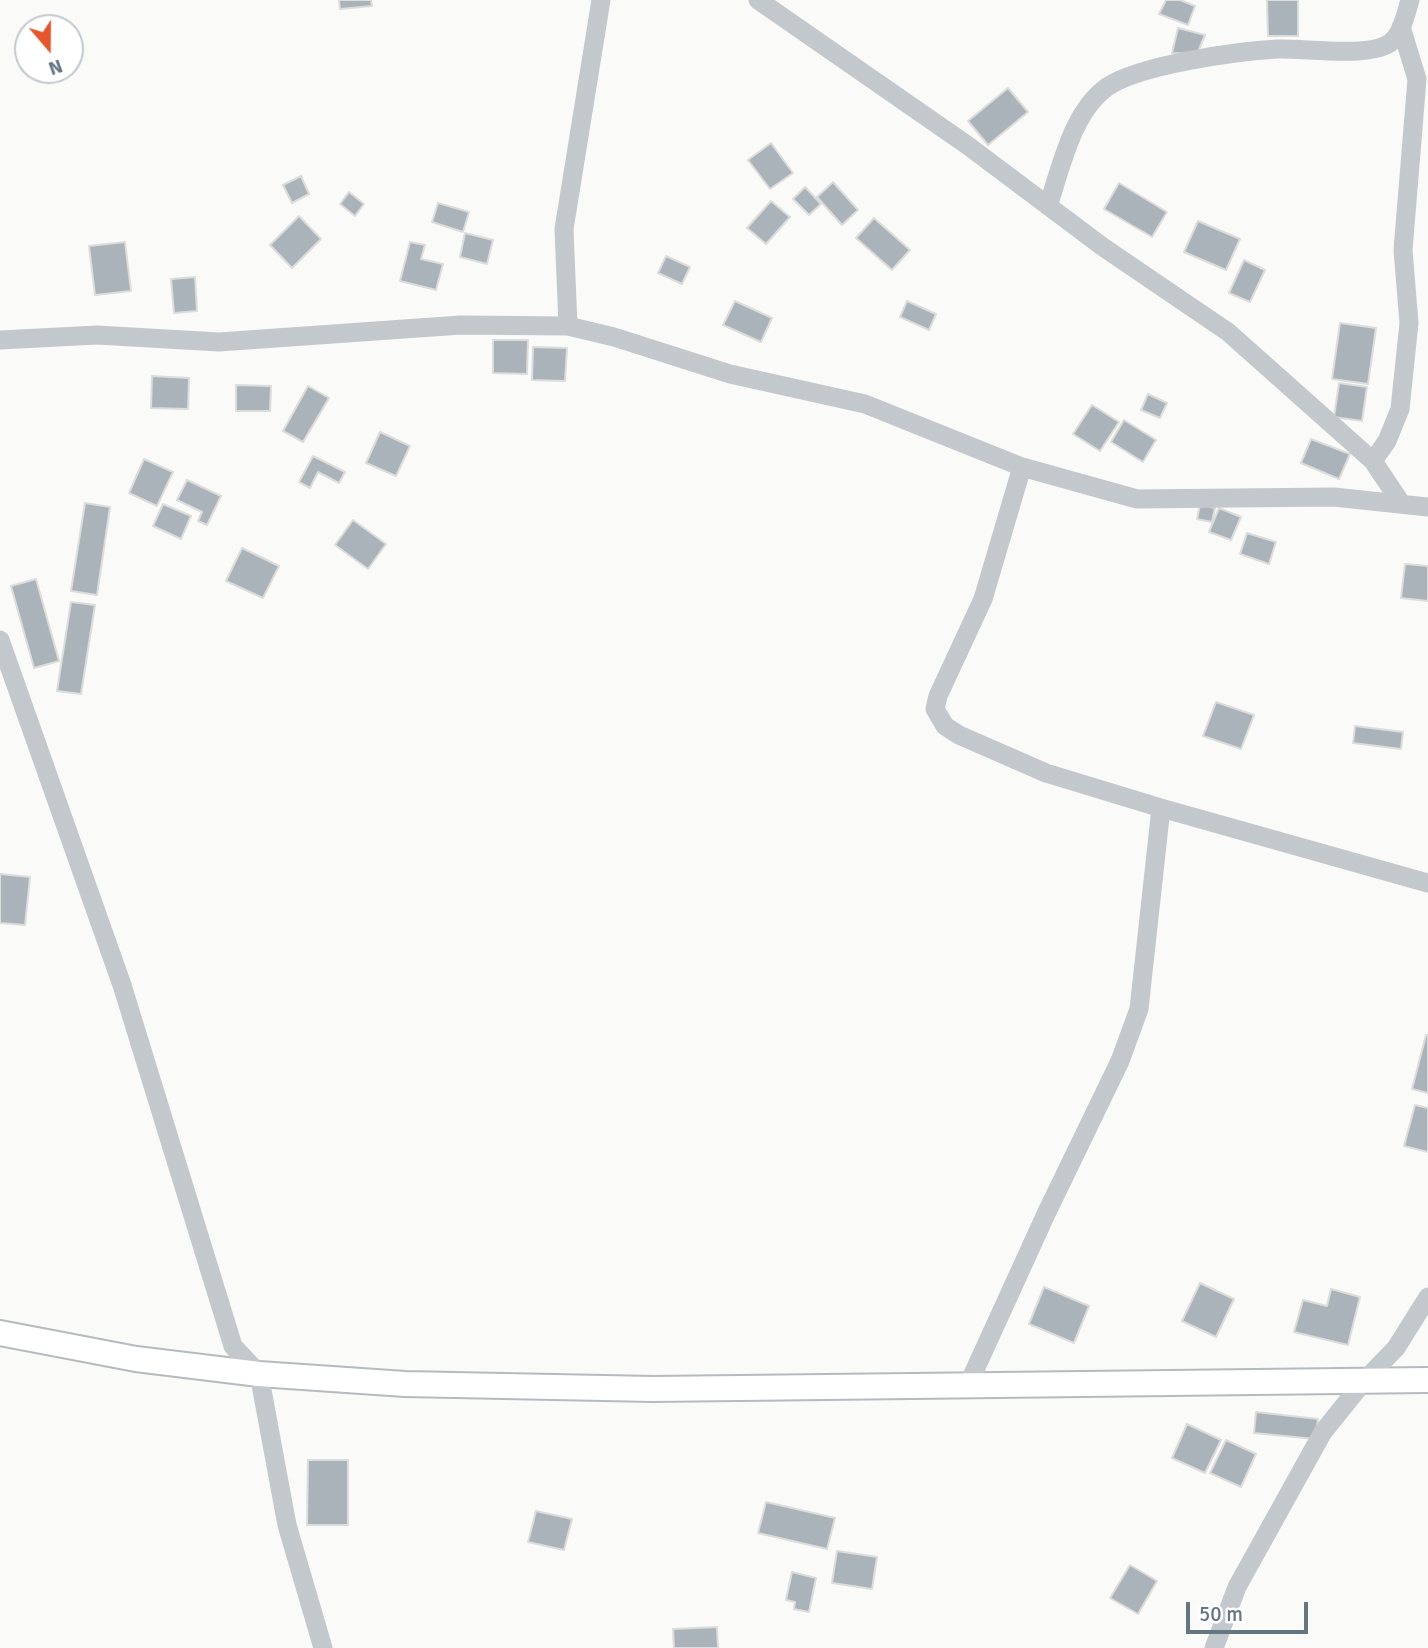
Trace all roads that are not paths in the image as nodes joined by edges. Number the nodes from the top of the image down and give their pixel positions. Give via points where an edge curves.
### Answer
1 (601, 0) edge
2 (758, 0) edge
3 (1410, 0) edge
4 (1401, 27) junction
5 (1048, 205) junction
6 (568, 326) junction
7 (0, 340) edge
8 (1373, 461) junction
9 (1022, 467) junction
10 (1401, 503) junction
11 (1428, 507) edge
12 (0, 640) edge
13 (1161, 808) junction
14 (1428, 883) edge
15 (1428, 1297) edge
16 (0, 1333) edge
17 (259, 1374) junction
18 (1428, 1380) edge
19 (1364, 1381) junction
20 (968, 1385) junction
21 (323, 1648) edge
22 (1214, 1648) edge

1 - 6 street via 564,229
2 - 5 street
3 - 4 street
4 - 5 street via 1390,43 1368,50 1277,49 1193,61 1107,87 1086,109
4 - 8 street via 1417,79 1403,250 1409,323 1400,409
5 - 8 street via 1228,332
6 - 7 street via 461,325 219,342 97,335
6 - 9 street via 730,374 865,404
8 - 10 street
9 - 10 street via 1137,499 1276,496
9 - 13 street via 983,599 938,696 938,718 959,735 1046,772
10 - 11 street
12 - 17 street via 122,985 233,1346
13 - 14 street
13 - 20 street via 1139,1009 1121,1061
15 - 19 street via 1396,1348
16 - 17 main road via 136,1359
17 - 20 main road via 405,1384 639,1389
17 - 21 street via 287,1525
18 - 19 main road
19 - 20 main road
19 - 22 street via 1323,1432 1237,1587

